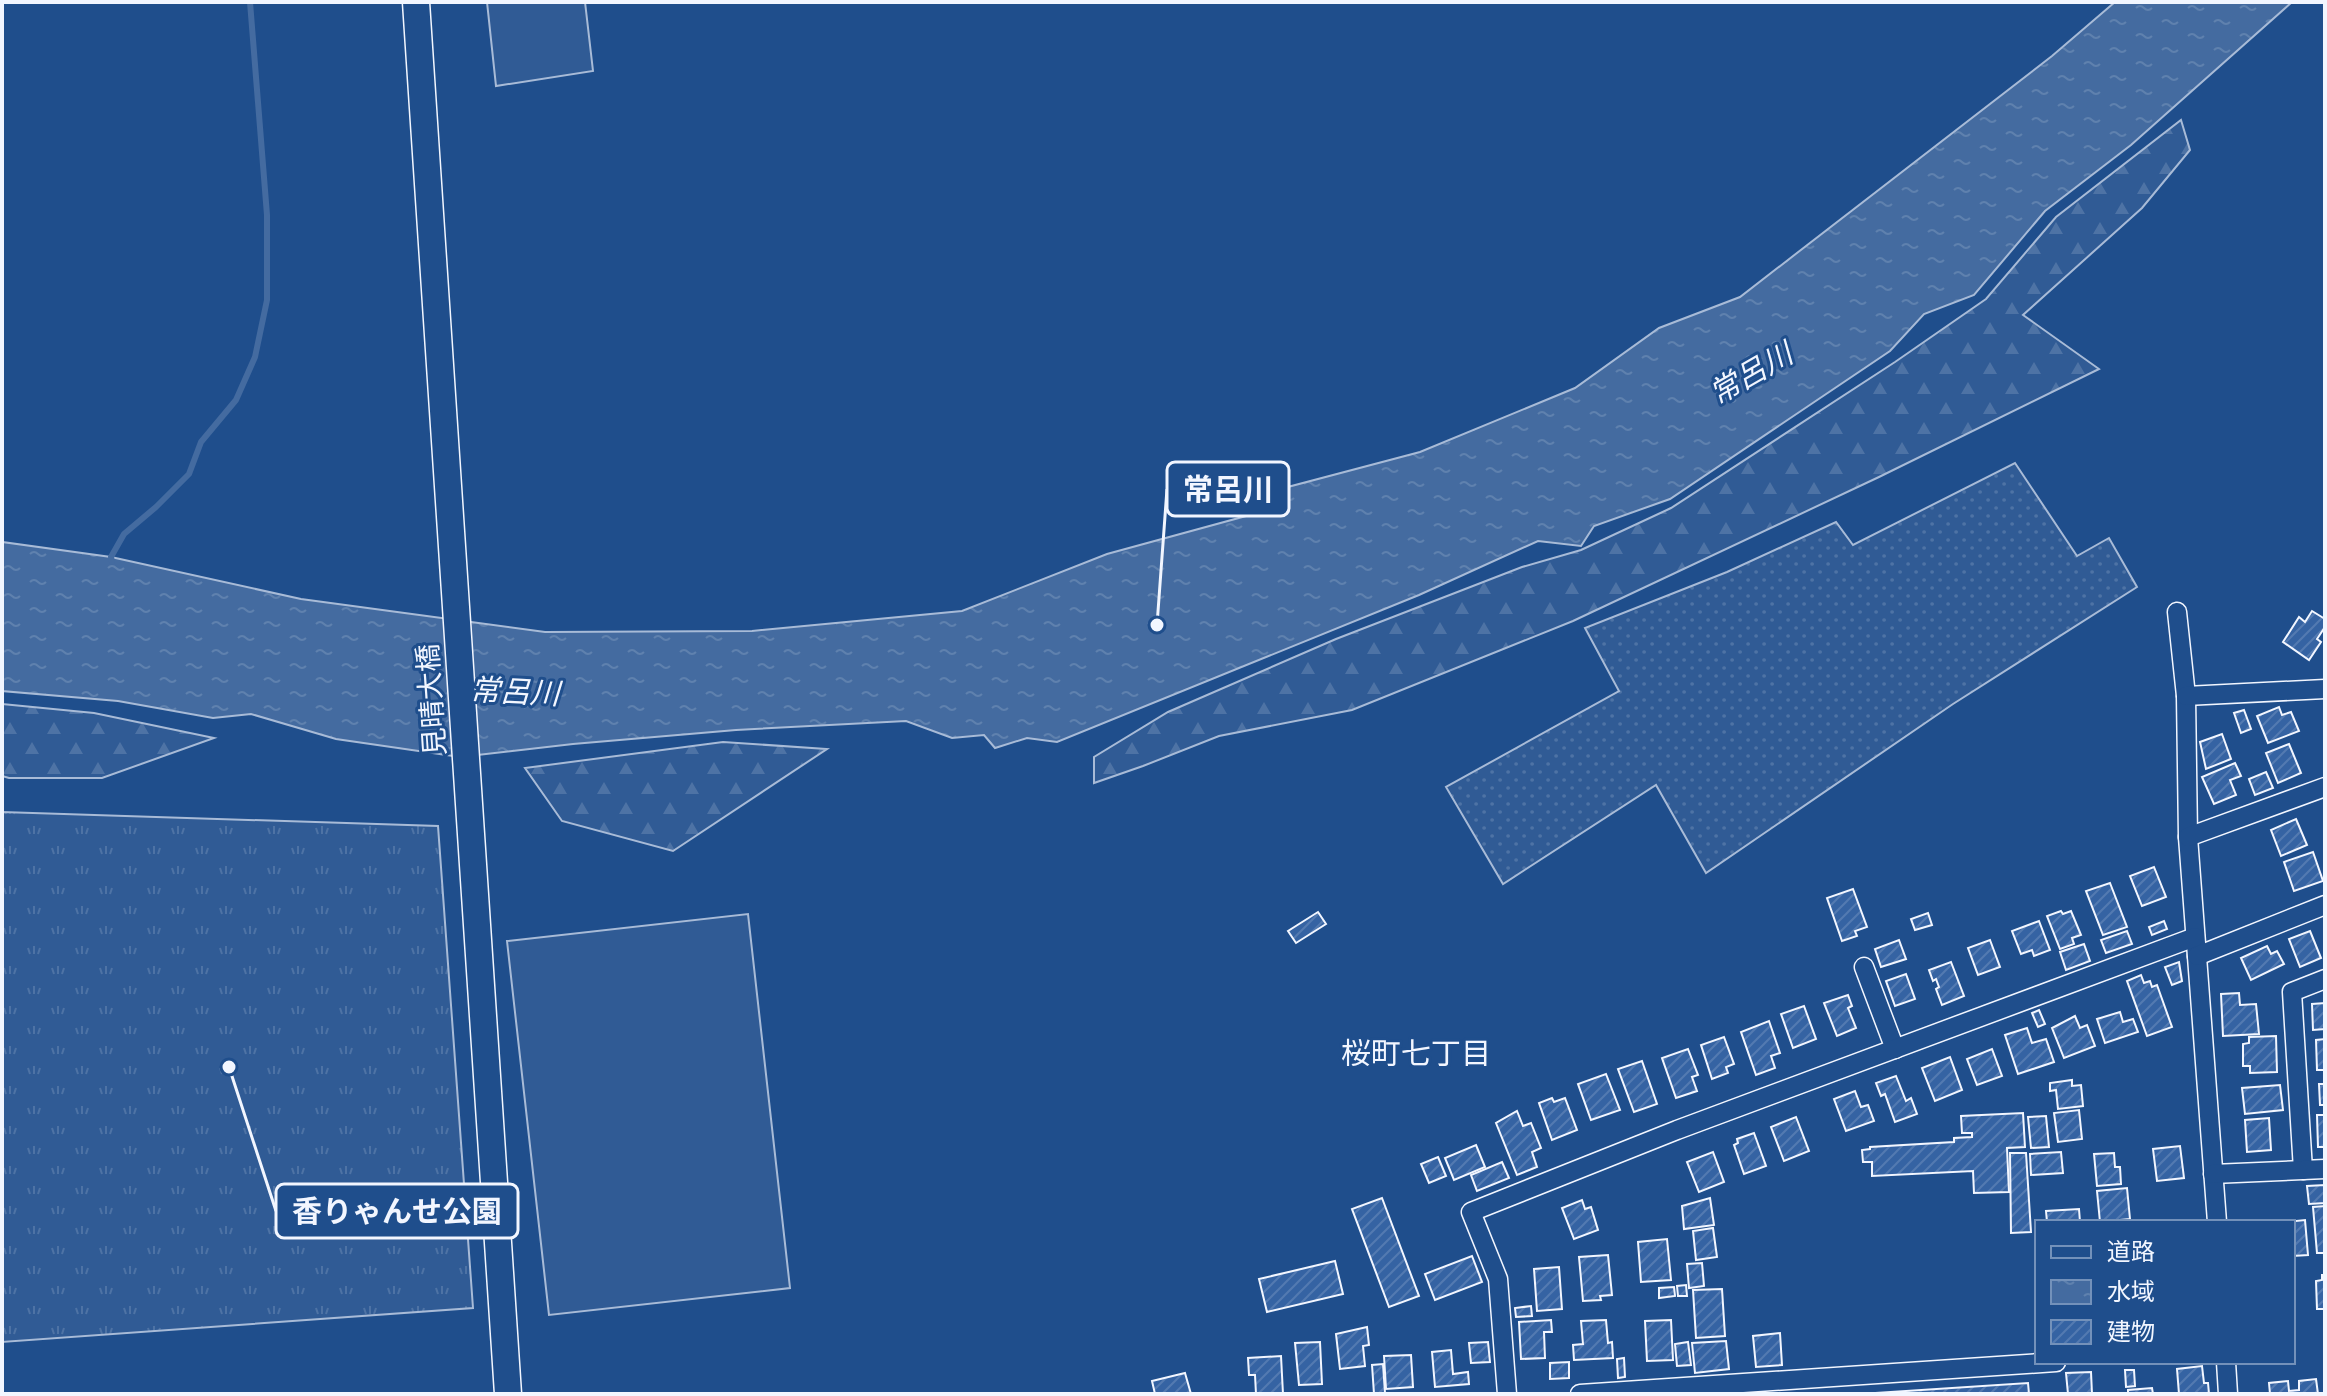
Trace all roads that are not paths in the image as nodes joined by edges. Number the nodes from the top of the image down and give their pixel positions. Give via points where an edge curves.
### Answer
1 (416, 2) edge
2 (2177, 612) dead end
3 (2325, 689) edge
4 (2186, 696) junction
5 (2325, 787) edge
6 (2188, 837) junction
7 (2325, 905) edge
8 (2196, 946) junction
9 (1864, 967) dead end
10 (2325, 979) edge
11 (1895, 1049) junction
12 (2325, 1169) edge
13 (2303, 1170) junction
14 (2213, 1174) junction
15 (2217, 1220) edge
16 (2035, 1363) edge
17 (2226, 1364) edge
18 (508, 1394) edge
19 (1507, 1394) edge
20 (1580, 1394) edge
21 (2228, 1394) edge

1 - 18 main road, 見晴大橋
2 - 4 street
3 - 4 street
4 - 6 street
5 - 6 street
6 - 8 street
7 - 8 street
8 - 11 street
8 - 14 street
9 - 11 street
10 - 13 street via 2292,992
11 - 19 street via 1471,1212 1498,1279
12 - 13 street
13 - 14 street
14 - 15 street
16 - 20 street
17 - 21 street

